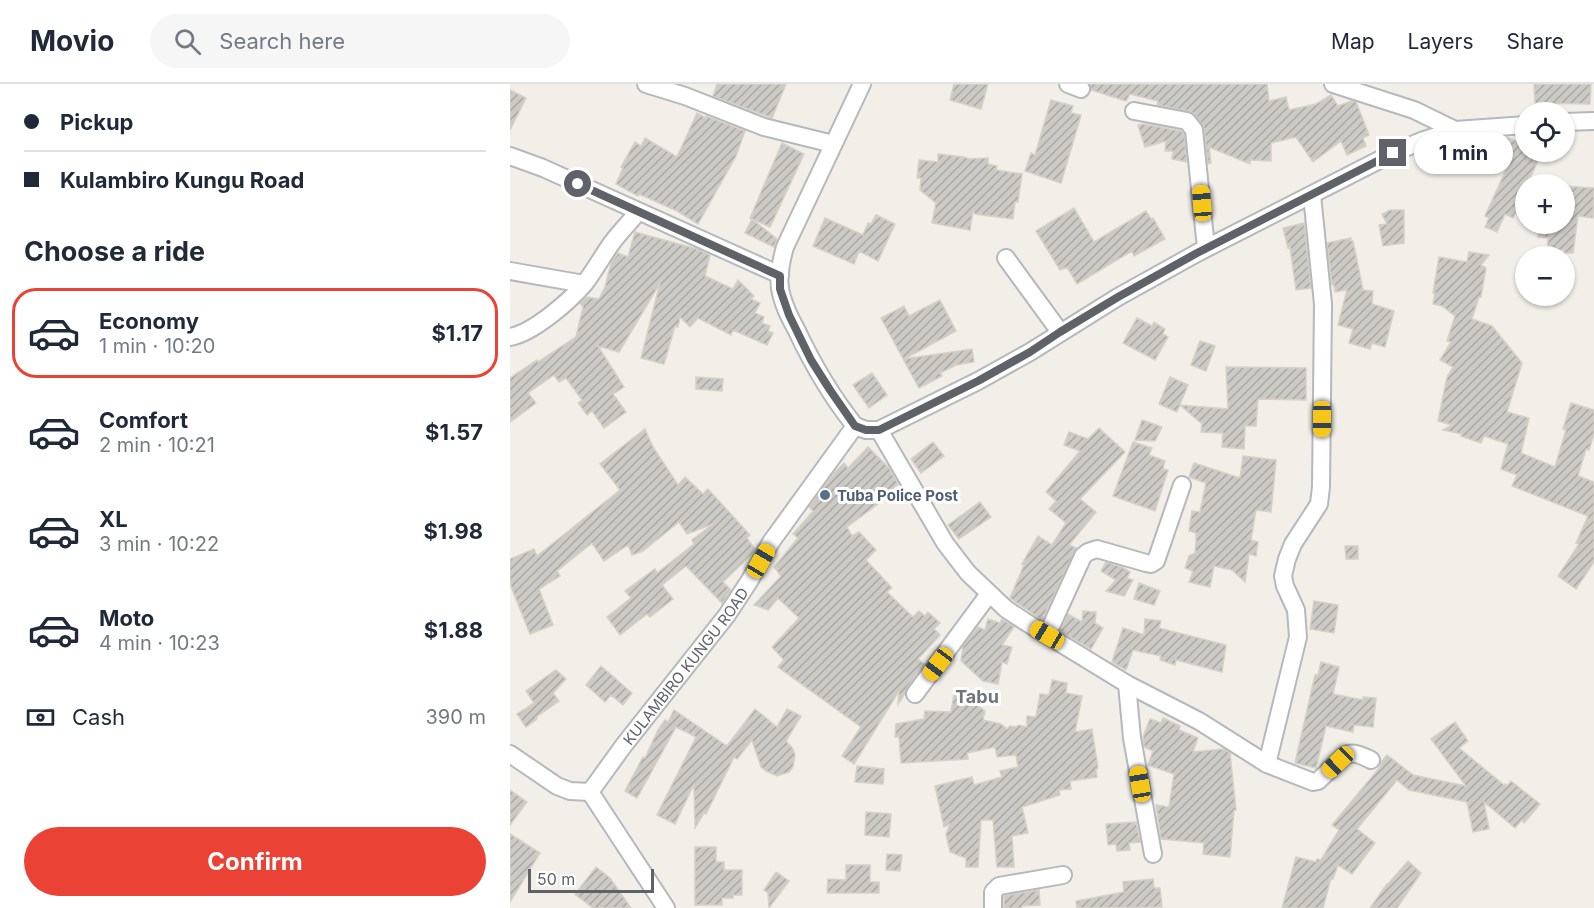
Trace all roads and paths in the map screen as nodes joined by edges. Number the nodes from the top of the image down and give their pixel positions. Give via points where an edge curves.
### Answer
1 (646, 84) edge
2 (862, 84) edge
3 (1333, 84) edge
4 (1134, 111) dead end
5 (1594, 121) edge
6 (1575, 122) edge
7 (1515, 125) edge
8 (1455, 129) junction
9 (833, 144) junction
10 (510, 156) edge
11 (1312, 195) junction
12 (638, 212) junction
13 (1206, 248) junction
14 (1006, 258) dead end
15 (510, 271) edge
16 (780, 276) junction
17 (584, 284) junction
18 (1060, 332) junction
19 (510, 337) edge
20 (855, 426) junction
21 (879, 430) junction
22 (1182, 485) dead end
23 (989, 594) junction
24 (1047, 635) junction
25 (1127, 684) junction
26 (915, 694) dead end
27 (510, 754) edge
28 (1371, 760) dead end
29 (1267, 764) junction
30 (590, 792) junction
31 (1153, 854) dead end
32 (1063, 875) dead end
33 (666, 908) edge
34 (993, 908) edge

1 - 9 street via 764,127
2 - 9 street
3 - 8 street via 1414,110
4 - 13 street via 1187,121 1194,130
5 - 6 street
7 - 8 street
8 - 11 street via 1393,153
9 - 16 street via 785,247
10 - 12 street
11 - 13 street
11 - 29 street via 1323,303 1321,487 1319,504 1293,544 1283,576 1296,609 1298,637
12 - 16 street
12 - 17 street
13 - 18 street
14 - 18 street
15 - 17 street
16 - 20 street via 789,315 811,360
17 - 19 street via 533,328
18 - 21 street via 978,381
20 - 21 street
20 - 30 street, KULAMBIRO KUNGU ROAD via 771,542 728,615
21 - 23 street via 945,543
22 - 24 street via 1156,561 1146,564 1097,549 1088,552
23 - 24 street
23 - 26 street
24 - 25 street
25 - 29 street via 1199,721
25 - 31 street via 1132,738
27 - 30 street via 557,786
28 - 29 street via 1345,754 1313,782
30 - 33 street
32 - 34 street via 999,886 993,892

